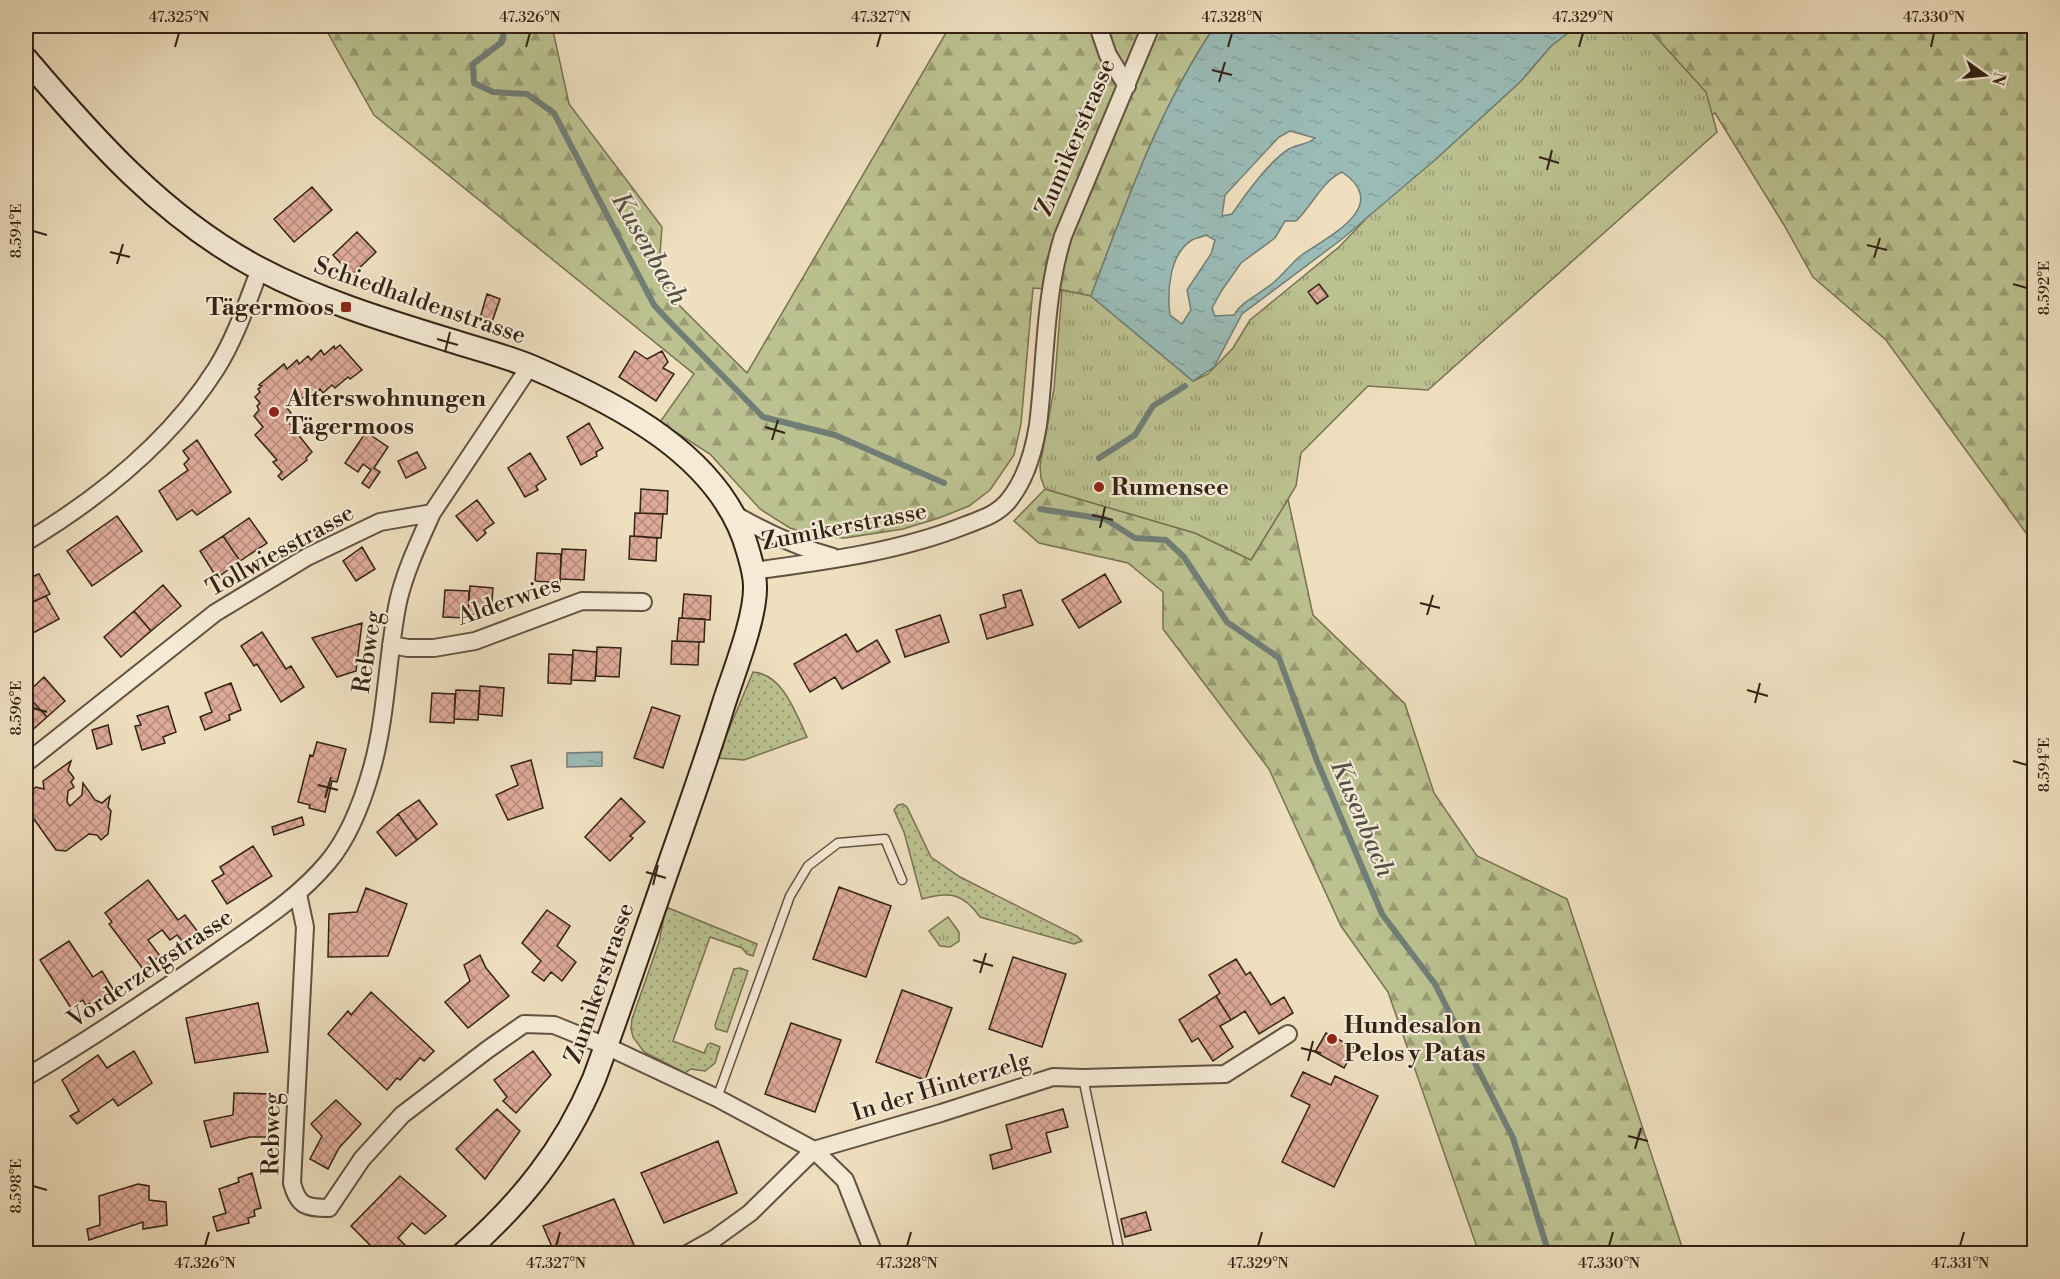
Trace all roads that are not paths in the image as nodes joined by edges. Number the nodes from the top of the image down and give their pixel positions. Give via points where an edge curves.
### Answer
1 (1098, 26) edge
2 (1151, 26) edge
3 (26, 59) edge
4 (1126, 86) junction
5 (260, 269) junction
6 (530, 366) junction
7 (432, 513) junction
8 (732, 513) junction
9 (26, 542) edge
10 (840, 559) junction
11 (753, 571) junction
12 (643, 602) dead end
13 (392, 645) junction
14 (26, 764) edge
15 (902, 880) dead end
16 (298, 894) junction
17 (1288, 1034) dead end
18 (606, 1046) junction
19 (26, 1077) edge
20 (1083, 1078) junction
21 (717, 1098) junction
22 (814, 1150) junction
23 (464, 1254) edge
24 (687, 1254) edge
25 (874, 1254) edge
26 (1120, 1254) edge

1 - 4 street via 1108,55
2 - 4 street, Zumikerstrasse
3 - 5 main road, Schiedhaldenstrasse via 87,131 143,187 221,247
4 - 10 street, Zumikerstrasse via 1055,262 1037,428 1026,470 1008,501 992,515 941,535
5 - 6 main road, Schiedhaldenstrasse via 352,309
5 - 9 street via 241,321 186,410 113,483 67,518
6 - 7 street
6 - 8 main road, Schiedhaldenstrasse via 607,403 653,431 711,481
7 - 13 street, Rebweg via 414,552 399,601
7 - 14 street, Tollwiesstrasse via 380,522 307,557 215,613
8 - 10 street via 781,540
8 - 11 main road, Schiedhaldenstrasse via 743,533
10 - 11 street, Zumikerstrasse
11 - 18 main road, Zumikerstrasse via 755,594 747,631
12 - 13 street, Alderwies via 582,601 475,641 434,648
13 - 16 street, Rebweg via 373,765 363,798 330,860
15 - 21 lane via 885,839 838,843 808,866 790,896
16 - 18 street, Rebweg via 305,927 292,1183 303,1204 329,1209 362,1159 402,1115 524,1024 554,1025
16 - 19 street, Vorderzelgstrasse via 158,994
17 - 20 street, In der Hinterzelg via 1225,1074
18 - 21 street, Rebweg
18 - 23 main road, Zumikerstrasse via 586,1097 562,1142 496,1225
20 - 22 street, In der Hinterzelg via 1053,1077
20 - 26 lane
21 - 22 street, Rebweg
22 - 24 street, In der Hinterzelg via 750,1213
22 - 25 street via 844,1180

